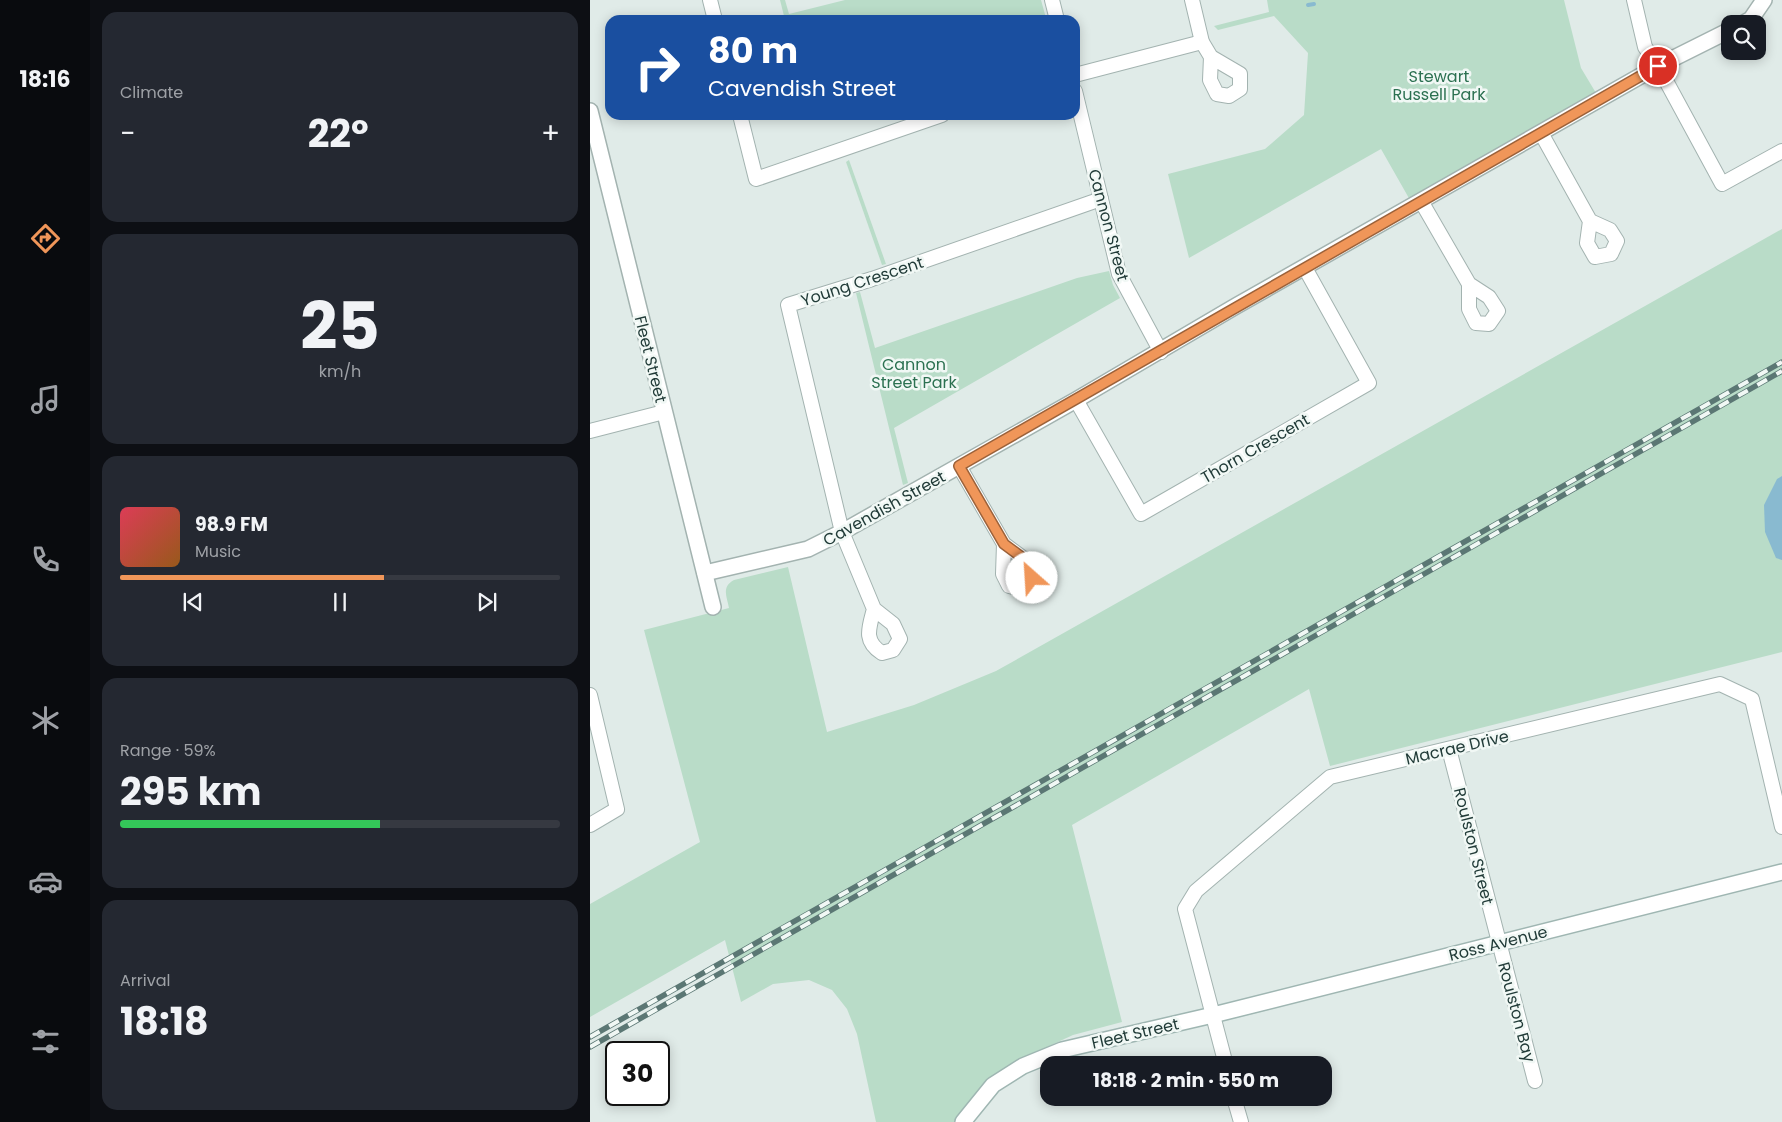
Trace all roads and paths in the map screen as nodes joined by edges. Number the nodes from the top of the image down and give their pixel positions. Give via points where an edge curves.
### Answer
1 (710, 0) edge
2 (1052, 0) edge
3 (1192, 0) edge
4 (1634, 0) edge
5 (1764, 0) edge
6 (714, 15) edge
7 (1056, 15) edge
8 (1754, 15) edge
9 (1721, 34) edge
10 (1202, 42) junction
11 (1211, 58) dead end
12 (1658, 66) junction
13 (1080, 74) edge
14 (590, 111) edge
15 (1080, 113) edge
16 (741, 120) edge
17 (927, 120) edge
18 (1541, 133) junction
19 (1782, 151) edge
20 (1101, 200) junction
21 (1421, 201) junction
22 (1590, 221) dead end
23 (1305, 268) junction
24 (1469, 284) dead end
25 (1161, 352) junction
26 (1076, 400) junction
27 (664, 412) junction
28 (590, 431) edge
29 (959, 466) junction
30 (842, 532) junction
31 (1004, 544) dead end
32 (705, 573) junction
33 (713, 607) dead end
34 (874, 609) dead end
35 (590, 695) edge
36 (1449, 750) junction
37 (590, 825) edge
38 (1782, 827) edge
39 (1782, 872) edge
40 (1499, 943) junction
41 (1213, 1014) junction
42 (1224, 1056) edge
43 (1535, 1081) dead end
44 (1236, 1106) edge
45 (963, 1122) edge
46 (1241, 1122) edge

1 - 6 street
2 - 7 street
3 - 10 street
4 - 12 street via 1646,47
5 - 8 street
9 - 12 street, Cavendish Street
10 - 11 street
10 - 13 street
12 - 18 street, Cavendish Street
12 - 19 street via 1722,184
14 - 27 street, Fleet Street
15 - 20 street, Cannon Street
16 - 17 street via 756,179
18 - 21 street, Cavendish Street
18 - 22 street
20 - 25 street, Cannon Street via 1119,274
20 - 30 street, Young Crescent via 788,305
21 - 23 street, Cavendish Street
21 - 24 street
23 - 25 street, Cavendish Street
23 - 26 street, Thorn Crescent via 1369,383 1141,514
25 - 26 street, Cavendish Street
26 - 29 street, Cavendish Street
27 - 28 street
27 - 32 street, Fleet Street
29 - 30 street, Cavendish Street
29 - 31 street
30 - 32 street, Cavendish Street via 808,549
30 - 34 street
32 - 33 street, Fleet Street
35 - 37 street via 617,809
36 - 38 street, Macrae Drive via 1720,684 1752,699
36 - 40 street, Roulston Street
36 - 41 street, Macrae Drive via 1330,777 1196,891 1185,909
39 - 40 street, Ross Avenue
40 - 41 street, Ross Avenue
40 - 43 street, Roulston Bay
41 - 42 street, Macrae Drive
41 - 45 street, Fleet Street via 1062,1050 1023,1066 993,1085
44 - 46 street

